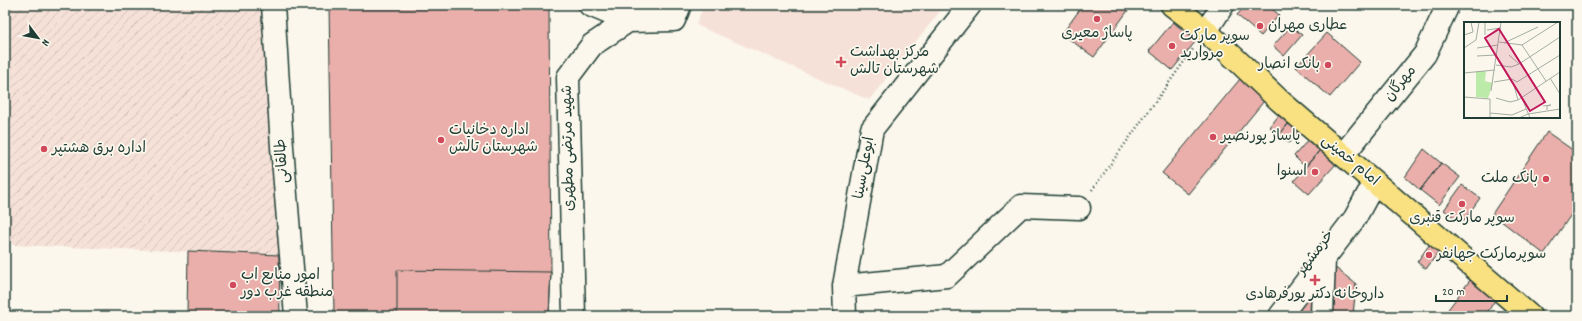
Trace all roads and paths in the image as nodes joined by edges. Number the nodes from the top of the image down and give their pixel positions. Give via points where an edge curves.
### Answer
1 (274, 5) edge
2 (590, 5) edge
3 (680, 5) edge
4 (970, 5) edge
5 (1172, 5) edge
6 (1223, 5) edge
7 (1448, 5) edge
8 (628, 21) junction
9 (1206, 31) junction
10 (1343, 156) junction
11 (1372, 189) junction
12 (1079, 208) joint
13 (1324, 259) junction
14 (844, 286) junction
15 (296, 316) edge
16 (574, 316) edge
17 (845, 316) edge
18 (1268, 316) edge
19 (1280, 316) edge
20 (1322, 316) edge
21 (1530, 316) edge

1 - 15 street, طالقانی via 282,148
2 - 8 street
3 - 8 street via 674,20
4 - 14 street, ابوعلی‌سینا via 872,129
5 - 9 main road, امام خمینی
6 - 9 street
7 - 10 street, مهرگان via 1426,54
8 - 16 street, شهید مرتضی مطهری via 592,45 568,77
9 - 10 main road, امام خمینی via 1278,100
9 - 12 path
10 - 11 main road, امام خمینی
11 - 13 street, خرمشهر via 1355,218
11 - 18 street, خرمشهر via 1347,212
11 - 21 main road, امام خمینی
12 - 14 street via 1021,206 947,276
13 - 19 street, خرمشهر
13 - 20 street
14 - 17 street, ابوعلی‌سینا

